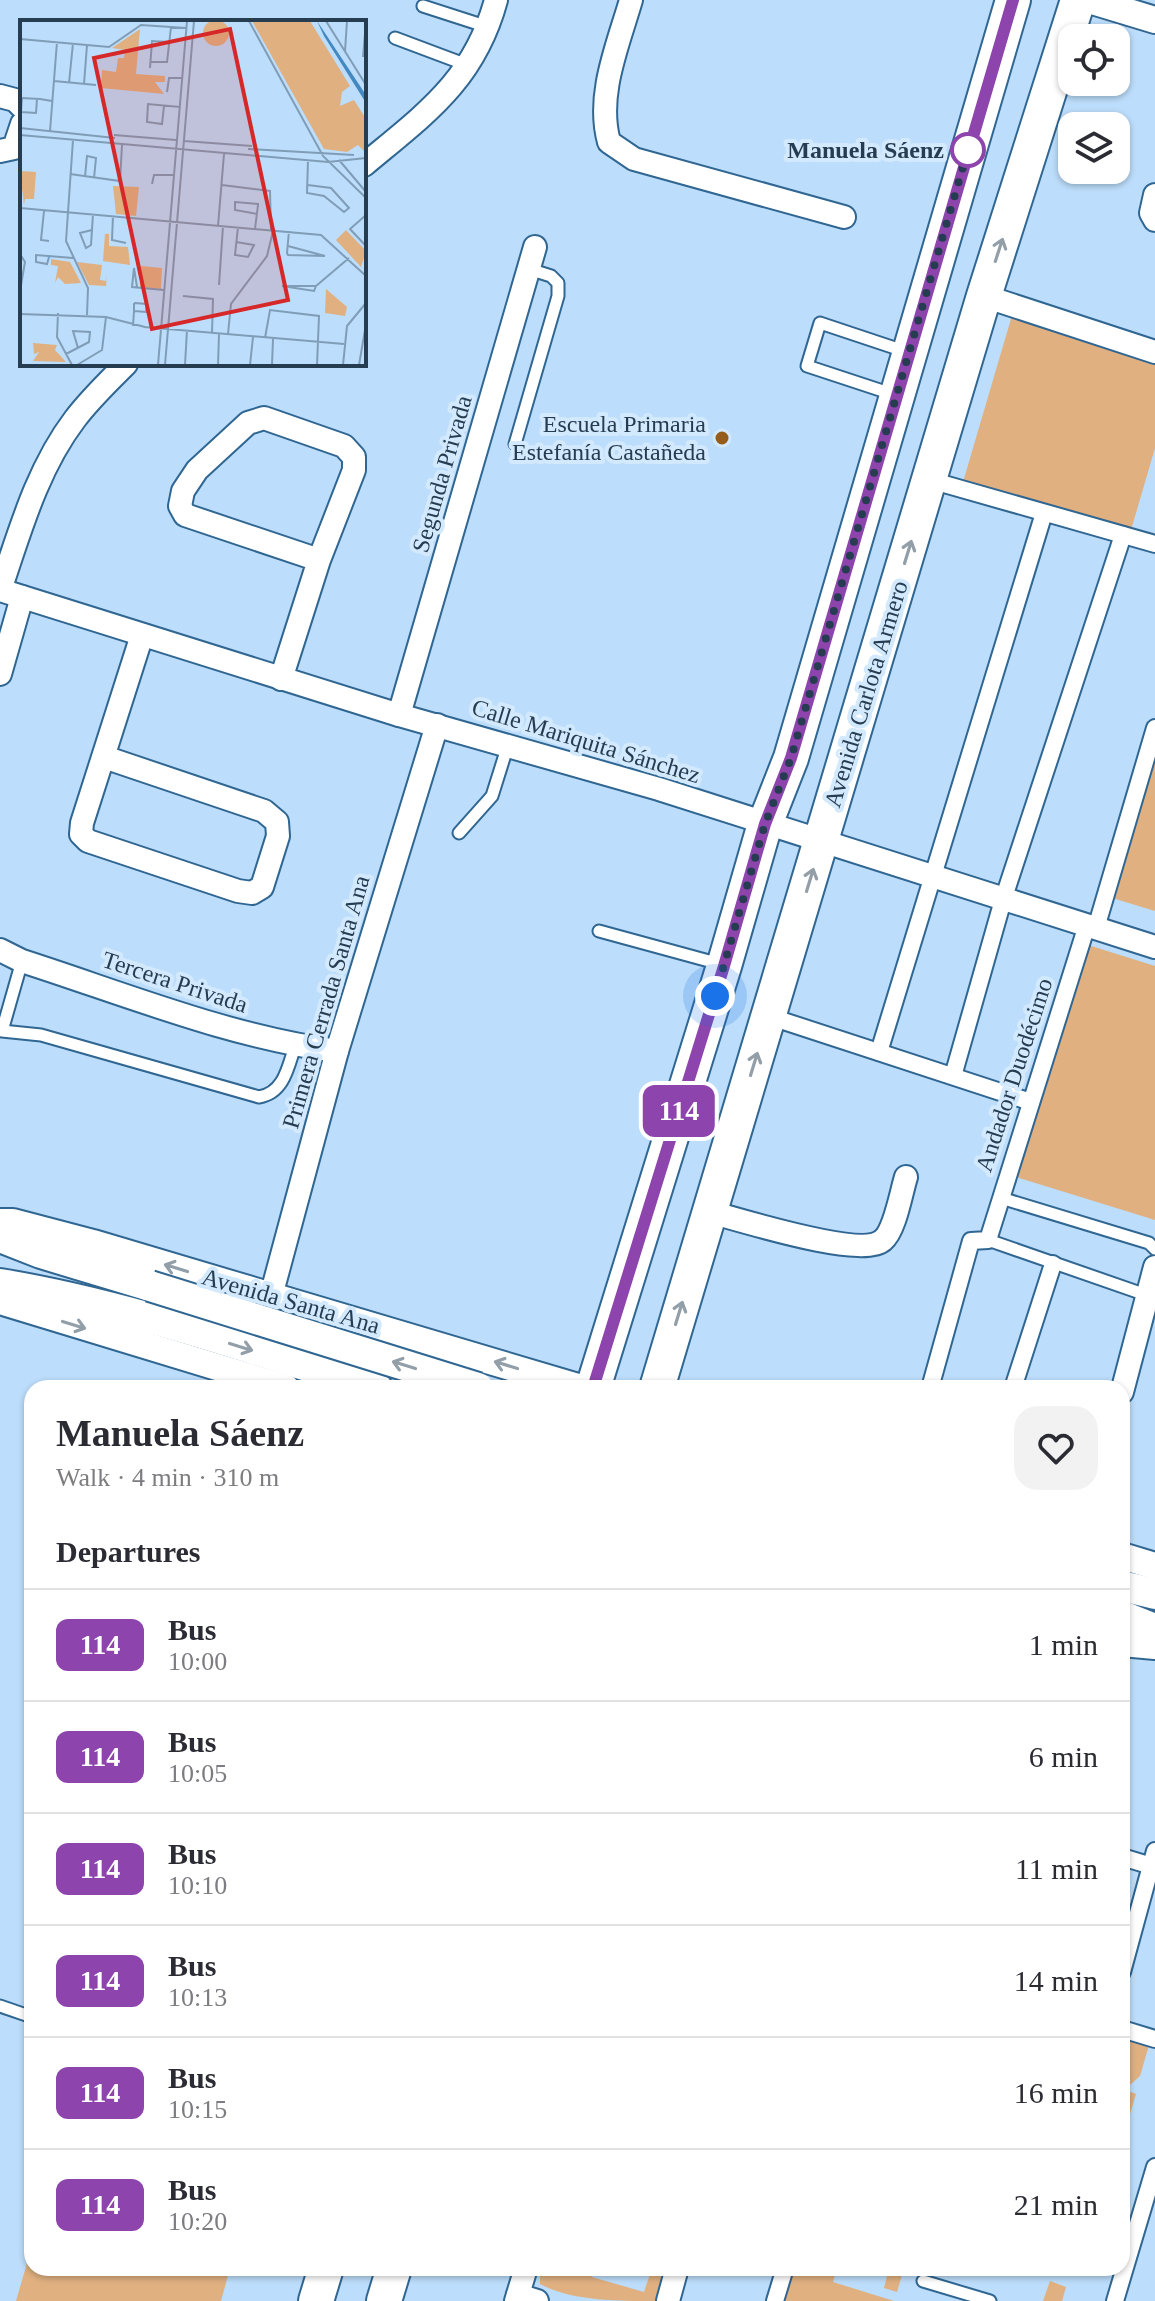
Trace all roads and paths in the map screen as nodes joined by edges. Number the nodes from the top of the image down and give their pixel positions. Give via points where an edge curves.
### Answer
1 (496, 0) edge
2 (631, 0) edge
3 (1013, 0) edge
4 (1078, 0) edge
5 (1089, 0) edge
6 (423, 6) dead end
7 (1155, 20) edge
8 (488, 27) junction
9 (395, 38) dead end
10 (467, 65) junction
11 (0, 96) edge
12 (20, 105) edge
13 (20, 130) edge
14 (0, 151) edge
15 (366, 163) edge
16 (1155, 195) edge
17 (844, 217) dead end
18 (1155, 220) edge
19 (535, 247) dead end
20 (529, 269) junction
21 (984, 296) junction
22 (908, 352) junction
23 (1155, 352) edge
24 (124, 366) edge
25 (895, 395) junction
26 (515, 444) dead end
27 (930, 480) junction
28 (1044, 513) junction
29 (1123, 535) junction
30 (1155, 544) edge
31 (319, 560) junction
32 (0, 590) edge
33 (22, 597) junction
34 (142, 635) junction
35 (0, 674) edge
36 (281, 679) junction
37 (399, 715) junction
38 (437, 725) junction
39 (1155, 728) edge
40 (508, 745) junction
41 (104, 757) junction
42 (765, 824) junction
43 (459, 833) dead end
44 (822, 842) junction
45 (934, 877) junction
46 (1003, 900) junction
47 (1092, 927) junction
48 (599, 931) dead end
49 (1155, 947) edge
50 (0, 950) edge
51 (22, 961) junction
52 (724, 966) junction
53 (768, 1016) junction
54 (1, 1031) edge
55 (295, 1046) junction
56 (337, 1051) junction
57 (879, 1052) junction
58 (953, 1076) junction
59 (1031, 1102) junction
60 (906, 1177) dead end
61 (1001, 1198) junction
62 (710, 1212) junction
63 (0, 1222) edge
64 (0, 1237) edge
65 (988, 1240) junction
66 (1155, 1249) edge
67 (1053, 1264) junction
68 (1155, 1267) edge
69 (0, 1284) edge
70 (271, 1296) junction
71 (1149, 1296) junction
72 (0, 1301) edge
73 (435, 1343) junction
74 (260, 1380) edge
75 (351, 1380) edge
76 (452, 1380) edge
77 (462, 1380) edge
78 (555, 1380) edge
79 (595, 1380) edge
80 (659, 1380) edge
81 (932, 1380) edge
82 (1016, 1380) edge
83 (1125, 1380) edge
84 (1130, 1558) edge
85 (1155, 1566) edge
86 (1130, 1588) edge
87 (1155, 1594) edge
88 (1130, 1619) edge
89 (1155, 1629) edge
90 (1130, 1644) edge
91 (1155, 1646) edge
92 (1130, 1858) edge
93 (1154, 1861) edge
94 (1130, 1944) edge
95 (0, 2006) edge
96 (24, 2014) edge
97 (1130, 2031) edge
98 (1155, 2039) edge
99 (1155, 2167) edge
100 (1130, 2251) edge
101 (324, 2276) edge
102 (392, 2276) edge
103 (525, 2276) edge
104 (675, 2276) edge
105 (783, 2276) edge
106 (1122, 2276) edge
107 (923, 2281) dead end
108 (524, 2299) edge
109 (316, 2301) edge
110 (384, 2301) edge
111 (668, 2301) edge
112 (775, 2301) edge
113 (990, 2301) edge
114 (1115, 2301) edge

1 - 8 street
2 - 17 street via 603,120 609,142 634,159
3 - 22 main road
21 -> 4 main road, Avenida Carlota Armero
5 - 7 street
6 - 8 lane
8 - 10 street
9 - 10 lane
10 - 15 street via 426,113
11 - 12 street
13 - 14 street via 14,148
16 - 18 street
19 - 20 street, Segunda Privada
20 - 26 lane via 551,276 558,283 558,296
20 - 37 street, Segunda Privada
21 - 23 street
21 - 27 main road, Avenida Carlota Armero
22 - 25 main road
22 - 25 lane via 820,323 807,366
24 - 32 street via 93,396 54,451
25 - 42 main road via 791,758
27 - 28 street
44 -> 27 main road, Avenida Carlota Armero
28 - 29 street
28 - 45 street
29 - 30 street
29 - 46 street
31 - 31 street via 354,470 354,457 344,446 264,418 248,423 197,470 180,506 185,515
31 - 36 street
32 - 33 street, Calle Mariquita Sánchez
33 - 34 street, Calle Mariquita Sánchez
33 - 35 street
34 - 36 street, Calle Mariquita Sánchez
34 - 41 street
36 - 37 street, Calle Mariquita Sánchez
37 - 38 street, Calle Mariquita Sánchez
38 - 40 street, Calle Mariquita Sánchez
38 - 56 street, Primera Cerrada Santa Ana
39 - 47 street, Andador Duodécimo
40 - 42 street, Calle Mariquita Sánchez
40 - 43 lane via 492,796
41 - 41 street via 82,823 81,834 88,841 238,891 252,893 262,887 278,836 277,822 264,811
42 - 44 street, Calle Mariquita Sánchez
42 - 52 main road
44 - 45 street, Calle Mariquita Sánchez
53 -> 44 main road, Avenida Carlota Armero
45 - 46 street, Calle Mariquita Sánchez
45 - 57 street
46 - 47 street, Calle Mariquita Sánchez
46 - 58 street
47 - 49 street, Calle Mariquita Sánchez
47 - 59 street, Andador Duodécimo
48 - 52 lane
50 - 51 street, Tercera Privada
51 - 54 lane
51 - 55 street, Tercera Privada
52 - 79 main road
53 - 57 street
62 -> 53 main road, Avenida Carlota Armero
54 - 55 lane via 41,1035 259,1097 280,1086
55 - 56 street, Tercera Privada
56 - 70 street, Primera Cerrada Santa Ana
57 - 58 street
58 - 59 street
59 - 61 street, Andador Duodécimo
60 - 62 street via 890,1231 874,1246 816,1240
61 - 65 street, Andador Duodécimo
61 - 66 lane
80 -> 62 main road, Avenida Carlota Armero
70 -> 63 street, Avenida Santa Ana via 93,1243
76 -> 64 main road, Avenida Santa Ana, bridge
65 - 67 lane
65 - 81 street via 971,1241
67 - 71 lane
67 - 82 street
68 - 71 street
69 -> 75 main road via 140,1316
70 - 73 street, Avenida Santa Ana
71 - 83 street
72 -> 74 street
73 - 77 street via 457,1362
78 -> 73 street, Avenida Santa Ana
84 - 85 street
86 - 87 main road
88 - 89 main road
90 - 91 street
92 - 93 street
93 - 94 street
95 - 96 lane
97 - 98 street
99 - 100 street
101 - 109 main road
102 - 110 main road
103 - 108 street
104 - 111 street
105 - 112 street
106 - 114 street
107 - 113 lane

